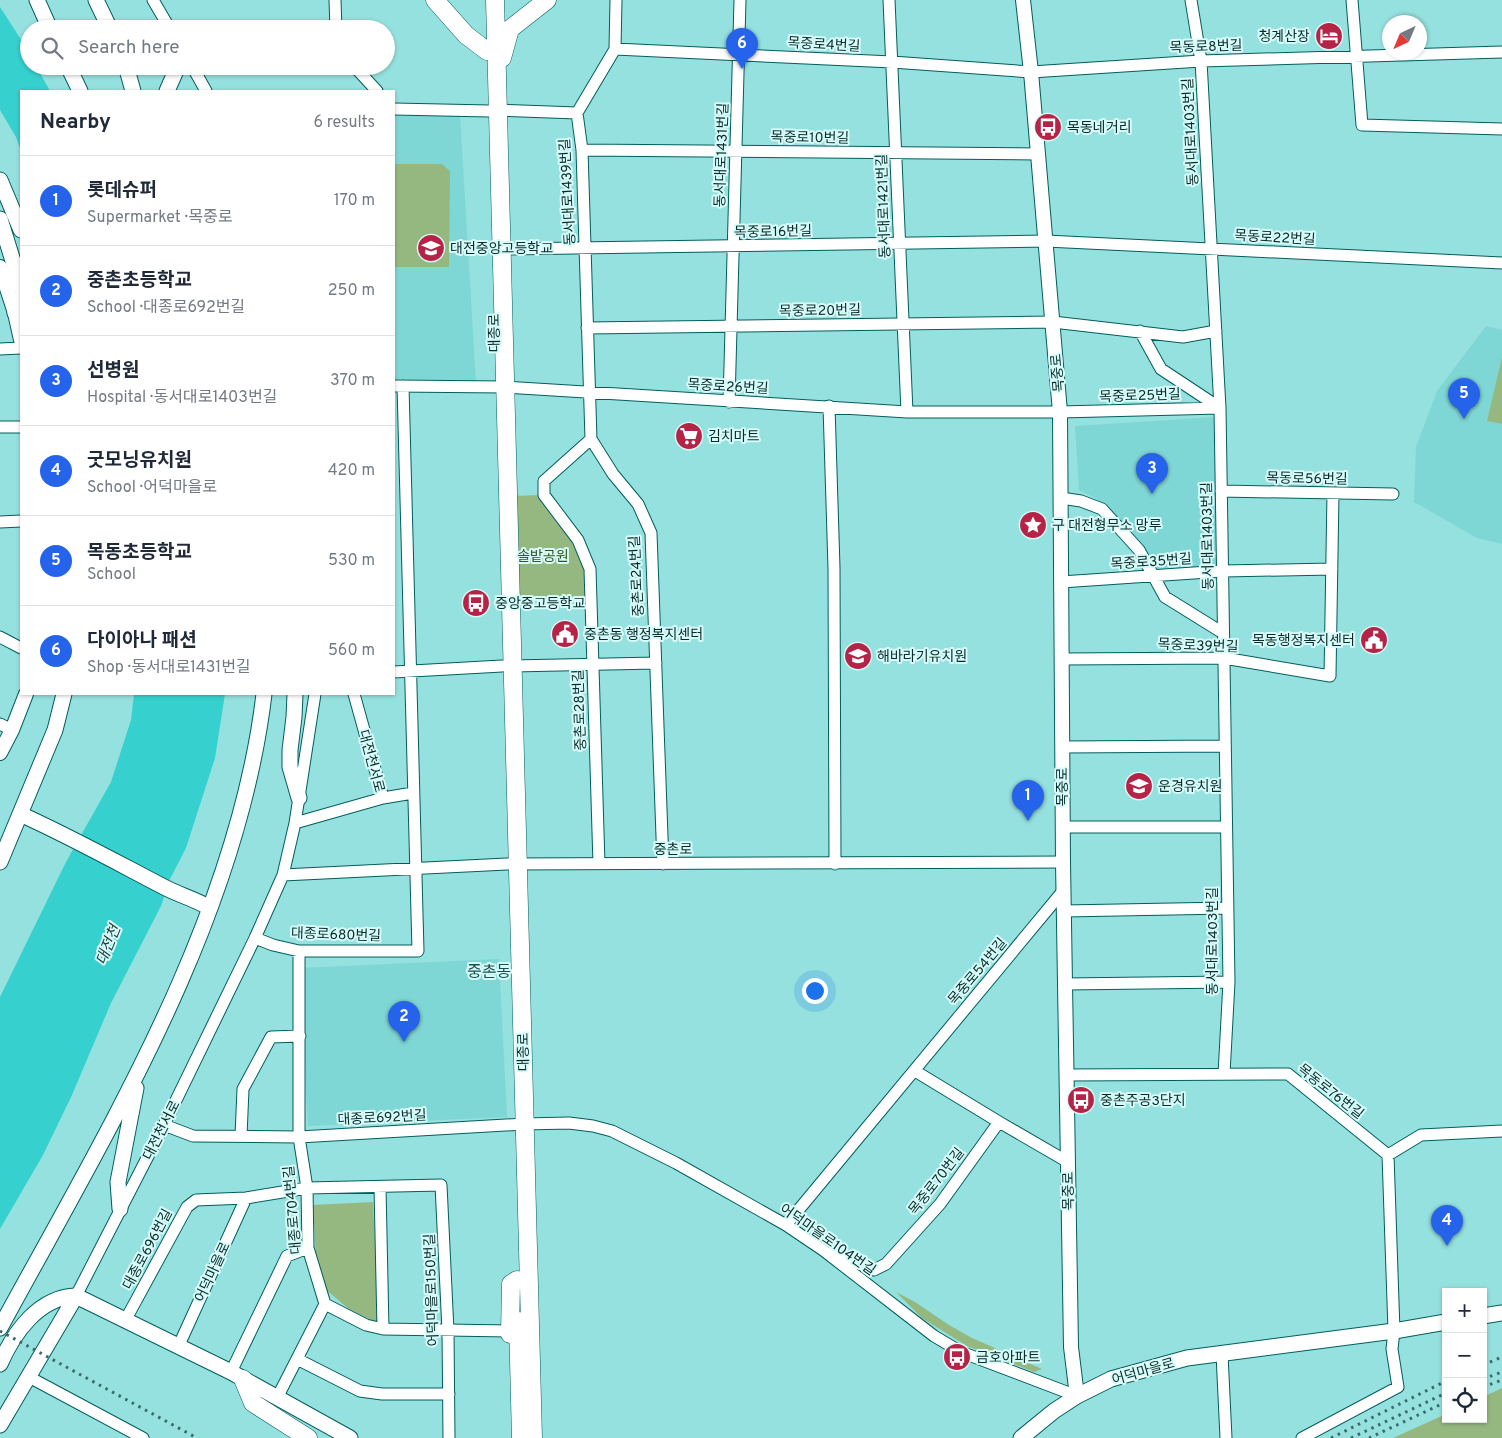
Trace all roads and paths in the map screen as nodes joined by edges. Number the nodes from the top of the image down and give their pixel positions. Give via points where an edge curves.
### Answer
1 (36, 0) edge
2 (96, 0) edge
3 (153, 0) edge
4 (335, 0) edge
5 (435, 0) edge
6 (486, 0) edge
7 (495, 0) edge
8 (547, 0) edge
9 (616, 0) edge
10 (740, 0) edge
11 (890, 0) edge
12 (1023, 0) edge
13 (1191, 0) edge
14 (1352, 0) edge
15 (46, 20) edge
16 (106, 20) edge
17 (109, 20) edge
18 (165, 20) edge
19 (336, 20) edge
20 (615, 49) junction
21 (488, 51) junction
22 (1502, 52) edge
23 (739, 55) junction
24 (1357, 58) junction
25 (1201, 61) junction
26 (892, 62) junction
27 (1031, 72) junction
28 (72, 75) edge
29 (129, 75) edge
30 (174, 75) edge
31 (197, 75) edge
32 (362, 75) edge
33 (497, 75) junction
34 (80, 90) edge
35 (133, 90) edge
36 (167, 90) edge
37 (205, 90) edge
38 (376, 90) edge
39 (395, 109) edge
40 (493, 110) junction
41 (577, 113) junction
42 (1502, 129) edge
43 (582, 150) junction
44 (736, 151) junction
45 (896, 153) junction
46 (1038, 154) junction
47 (0, 180) edge
48 (0, 219) edge
49 (20, 228) edge
50 (1046, 241) junction
51 (900, 244) junction
52 (733, 246) junction
53 (585, 248) junction
54 (1212, 249) junction
55 (502, 250) junction
56 (1502, 263) edge
57 (1, 272) edge
58 (20, 284) edge
59 (20, 300) edge
60 (15, 313) junction
61 (1053, 322) junction
62 (903, 324) junction
63 (731, 326) junction
64 (587, 328) junction
65 (1140, 331) junction
66 (1216, 331) junction
67 (20, 336) edge
68 (20, 348) edge
69 (0, 349) edge
70 (398, 386) edge
71 (500, 387) junction
72 (589, 393) junction
73 (729, 402) junction
74 (829, 406) junction
75 (1220, 408) junction
76 (906, 412) junction
77 (1060, 412) junction
78 (0, 427) edge
79 (20, 427) edge
80 (591, 439) junction
81 (1221, 491) junction
82 (1333, 493) junction
83 (1393, 494) dead end
84 (1061, 498) junction
85 (20, 521) edge
86 (0, 522) edge
87 (1332, 569) junction
88 (1223, 571) junction
89 (1152, 576) junction
90 (1061, 582) junction
91 (1224, 633) junction
92 (0, 637) edge
93 (20, 647) edge
94 (1062, 658) junction
95 (1224, 658) junction
96 (656, 663) junction
97 (592, 665) junction
98 (507, 666) junction
99 (410, 671) junction
100 (395, 672) edge
101 (25, 695) edge
102 (64, 695) edge
103 (264, 695) edge
104 (295, 695) edge
105 (315, 695) edge
106 (354, 695) edge
107 (6, 727) edge
108 (1225, 746) junction
109 (1062, 747) junction
110 (0, 753) edge
111 (413, 793) junction
112 (299, 798) junction
113 (383, 798) junction
114 (20, 814) junction
115 (295, 823) junction
116 (1063, 827) junction
117 (1226, 827) junction
118 (0, 862) edge
119 (1063, 862) junction
120 (512, 864) junction
121 (598, 864) junction
122 (663, 864) junction
123 (835, 864) junction
124 (415, 869) junction
125 (283, 875) junction
126 (1063, 891) junction
127 (210, 908) junction
128 (1228, 908) junction
129 (1064, 911) junction
130 (255, 938) junction
131 (299, 951) junction
132 (1228, 982) junction
133 (1065, 984) junction
134 (300, 1036) junction
135 (915, 1071) junction
136 (138, 1074) junction
137 (1224, 1074) junction
138 (1066, 1075) junction
139 (999, 1122) junction
140 (164, 1125) junction
141 (519, 1125) junction
142 (1502, 1131) edge
143 (241, 1136) junction
144 (299, 1137) junction
145 (1388, 1155) junction
146 (1068, 1162) junction
147 (441, 1186) joint
148 (380, 1187) junction
149 (307, 1188) junction
150 (246, 1198) junction
151 (120, 1209) junction
152 (786, 1225) junction
153 (308, 1248) junction
154 (823, 1250) junction
155 (523, 1286) junction
156 (76, 1296) junction
157 (325, 1304) junction
158 (1502, 1313) edge
159 (1487, 1315) edge
160 (126, 1319) junction
161 (1442, 1323) edge
162 (0, 1328) edge
163 (383, 1329) junction
164 (448, 1331) junction
165 (510, 1331) junction
166 (1394, 1331) junction
167 (179, 1346) junction
168 (1222, 1354) junction
169 (297, 1359) junction
170 (0, 1364) edge
171 (237, 1376) junction
172 (29, 1378) junction
173 (449, 1394) junction
174 (1077, 1396) junction
175 (277, 1398) junction
176 (0, 1425) edge
177 (143, 1438) edge
178 (308, 1438) edge
179 (350, 1438) edge
180 (449, 1438) edge
181 (512, 1438) edge
182 (521, 1438) edge
183 (533, 1438) edge
184 (538, 1438) edge
185 (1021, 1438) edge
186 (1226, 1438) edge
187 (1302, 1438) edge

1 - 15 main road
2 - 16 main road
2 - 17 street
3 - 18 street
4 - 19 street
5 - 21 main road via 466,35
6 - 21 main road, 대종로
7 - 33 main road, 대종로
8 - 33 main road via 510,29
9 - 20 street
10 - 23 street, 동서대로1431번길
11 - 26 street, 동서대로1421번길
12 - 27 street, 목중로
13 - 25 street, 동서대로1403번길
14 - 24 street
20 - 23 street, 목중로4번길
20 - 41 street
21 - 40 main road, 대종로
22 - 24 street, 목동로8번길
23 - 26 street, 목중로4번길
23 - 44 street, 동서대로1431번길
24 - 25 street, 목동로8번길
24 - 42 street via 1362,125
25 - 27 street, 목동로8번길
25 - 54 street, 동서대로1403번길
26 - 27 street, 목중로4번길
26 - 45 street, 동서대로1421번길
27 - 46 street, 목중로
28 - 34 main road
29 - 35 main road
30 - 36 main road
31 - 37 street
32 - 38 street
33 - 40 main road, 대종로
39 - 40 street
40 - 41 street
40 - 55 main road, 대종로
40 - 71 main road, 대종로
41 - 43 street, 동서대로1439번길
43 - 44 street, 목중로10번길
43 - 53 street, 동서대로1439번길
44 - 45 street, 목중로10번길
44 - 52 street, 동서대로1431번길
45 - 46 street, 목중로10번길
45 - 51 street, 동서대로1421번길
46 - 50 street, 목중로
47 - 49 main road
48 - 58 main road
50 - 51 street, 목중로16번길
50 - 54 street, 목동로22번길
50 - 61 street, 목중로
51 - 52 street, 목중로16번길
51 - 62 street, 동서대로1421번길
52 - 53 street, 목중로16번길
52 - 63 street, 동서대로1431번길
53 - 55 street, 목중로16번길
53 - 64 street, 동서대로1439번길
54 - 56 street, 목동로22번길
54 - 66 street, 동서대로1403번길
55 - 71 main road, 대종로
57 - 60 street
59 - 60 main road
60 - 67 street
61 - 62 street, 목중로20번길
61 - 65 street, 목중로20번길
61 - 77 street, 목중로
62 - 63 street, 목중로20번길
62 - 76 street, 동서대로1421번길
63 - 64 street, 목중로20번길
63 - 73 street, 동서대로1431번길
64 - 72 street, 동서대로1439번길
65 - 66 street, 목중로20번길 via 1183,336
65 - 75 street via 1161,369
66 - 75 street, 동서대로1403번길
68 - 69 street
70 - 71 street, 목중로26번길
70 - 99 street
71 - 72 street, 목중로26번길
71 - 98 main road, 대종로
72 - 73 street, 목중로26번길
72 - 80 street, 중촌로24번길
73 - 74 street, 목중로26번길
74 - 76 street, 목중로26번길
74 - 123 street via 834,568
75 - 77 street, 목중로25번길
75 - 81 street, 동서대로1403번길
76 - 77 street, 목중로26번길
77 - 84 street, 목중로
78 - 79 street
80 - 96 street, 중촌로24번길 via 613,474 638,504 651,532
80 - 97 street, 중촌로28번길 via 544,481 544,495 578,540 590,569
81 - 82 street, 목동로56번길
81 - 88 street, 동서대로1403번길
82 - 83 street, 목동로56번길
82 - 87 street, 목중로39번길
84 - 89 street via 1102,509 1139,550
84 - 90 street, 목중로
85 - 86 street
87 - 88 street, 목중로35번길
87 - 95 street, 목중로39번길 via 1330,676
88 - 89 street, 목중로35번길
88 - 91 street, 동서대로1403번길
89 - 90 street, 목중로35번길
89 - 91 street via 1165,597
90 - 94 street, 목중로
91 - 95 street, 동서대로1403번길
92 - 93 street
94 - 95 street, 목중로39번길
94 - 109 street, 목중로
95 - 108 street, 동서대로1403번길
96 - 97 street
96 - 122 street, 중촌로24번길
97 - 98 street
97 - 121 street, 중촌로28번길
98 - 99 street
98 - 120 main road, 대종로
99 - 100 street
99 - 111 street
101 - 107 street
102 - 114 main road via 54,730
103 - 127 main road via 235,836
104 - 112 main road via 290,766
105 - 112 street, 대전천서로
106 - 113 street, 대전천서로
107 - 110 street
108 - 109 street, 목중로
108 - 117 street, 동서대로1403번길
109 - 116 street, 목중로
111 - 113 street
111 - 124 street
112 - 115 street, 대전천서로
113 - 115 street, 대전천서로
114 - 118 main road
114 - 127 main road
115 - 125 street, 대전천서로
116 - 117 street, 목중로
116 - 119 street, 목중로
117 - 128 street, 동서대로1403번길
119 - 123 street, 중촌로
119 - 126 street, 목중로
120 - 121 street, 중촌로
120 - 124 street, 중촌로
120 - 141 main road, 대종로
121 - 122 street, 중촌로
122 - 123 street, 중촌로
124 - 125 street, 중촌로
124 - 131 street, 대종로680번길 via 418,951
125 - 130 street, 대전천서로
126 - 129 street, 목중로
126 - 135 street, 목중로54번길
127 - 136 main road
128 - 129 street
128 - 132 street, 동서대로1403번길
129 - 133 street, 목중로
130 - 131 street, 대종로680번길
130 - 140 street, 대전천서로
131 - 134 street, 대종로704번길
132 - 133 street
132 - 137 street, 동서대로1403번길
133 - 138 street, 목중로
134 - 143 street via 271,1037 243,1089
134 - 144 street, 대종로704번길
135 - 139 street
135 - 152 street, 목중로54번길
136 - 151 main road via 118,1182
136 - 162 main road
137 - 138 street, 목동로76번길
137 - 145 street, 목동로76번길 via 1288,1074
138 - 146 street, 목중로
139 - 146 street
139 - 154 street, 목중로70번길 via 940,1204 886,1264 874,1270
140 - 143 street, 대종로692번길 via 194,1136
140 - 151 street, 대전천서로
141 - 144 street, 대종로692번길
141 - 152 street, 어덕마을로104번길 via 569,1123 612,1131
141 - 155 main road, 대종로
142 - 145 street via 1421,1135
143 - 144 street, 대종로692번길
144 - 149 street, 대종로704번길
145 - 166 street
146 - 174 street, 목중로 via 1071,1347
147 - 148 street, 대종로696번길
147 - 164 street, 어덕마을로150번길
148 - 149 street, 대종로696번길
148 - 163 street
149 - 150 street, 대종로696번길
149 - 153 street, 대종로704번길
150 - 160 street, 대종로696번길 via 196,1200 187,1207
150 - 167 street, 어덕마을로
151 - 156 street, 대전천서로
152 - 154 street, 어덕마을로104번길
153 - 157 street, 대종로704번길
153 - 171 street via 287,1256
154 - 174 street, 어덕마을로104번길 via 954,1348
155 - 165 main road via 511,1284
155 - 182 main road, 대종로
155 - 183 main road, 대종로
155 - 184 main road
156 - 160 main road
156 - 170 main road via 65,1296 35,1312 18,1330
156 - 172 main road, 대전천서로
157 - 163 street via 366,1325
157 - 169 street
158 - 159 main road
160 - 167 main road
161 - 166 main road, 어덕마을로
163 - 164 street
164 - 165 street
164 - 173 street, 어덕마을로150번길
165 - 181 main road
166 - 168 main road, 어덕마을로
166 - 187 street via 1392,1349 1398,1388
167 - 171 main road
168 - 174 main road, 어덕마을로 via 1187,1358 1111,1379
168 - 186 street
169 - 173 street via 360,1391
169 - 175 street
171 - 175 main road
171 - 178 main road via 253,1403
172 - 176 main road, 대전천서로
172 - 177 street
173 - 180 street, 어덕마을로150번길
174 - 185 main road, 어덕마을로
175 - 179 main road

